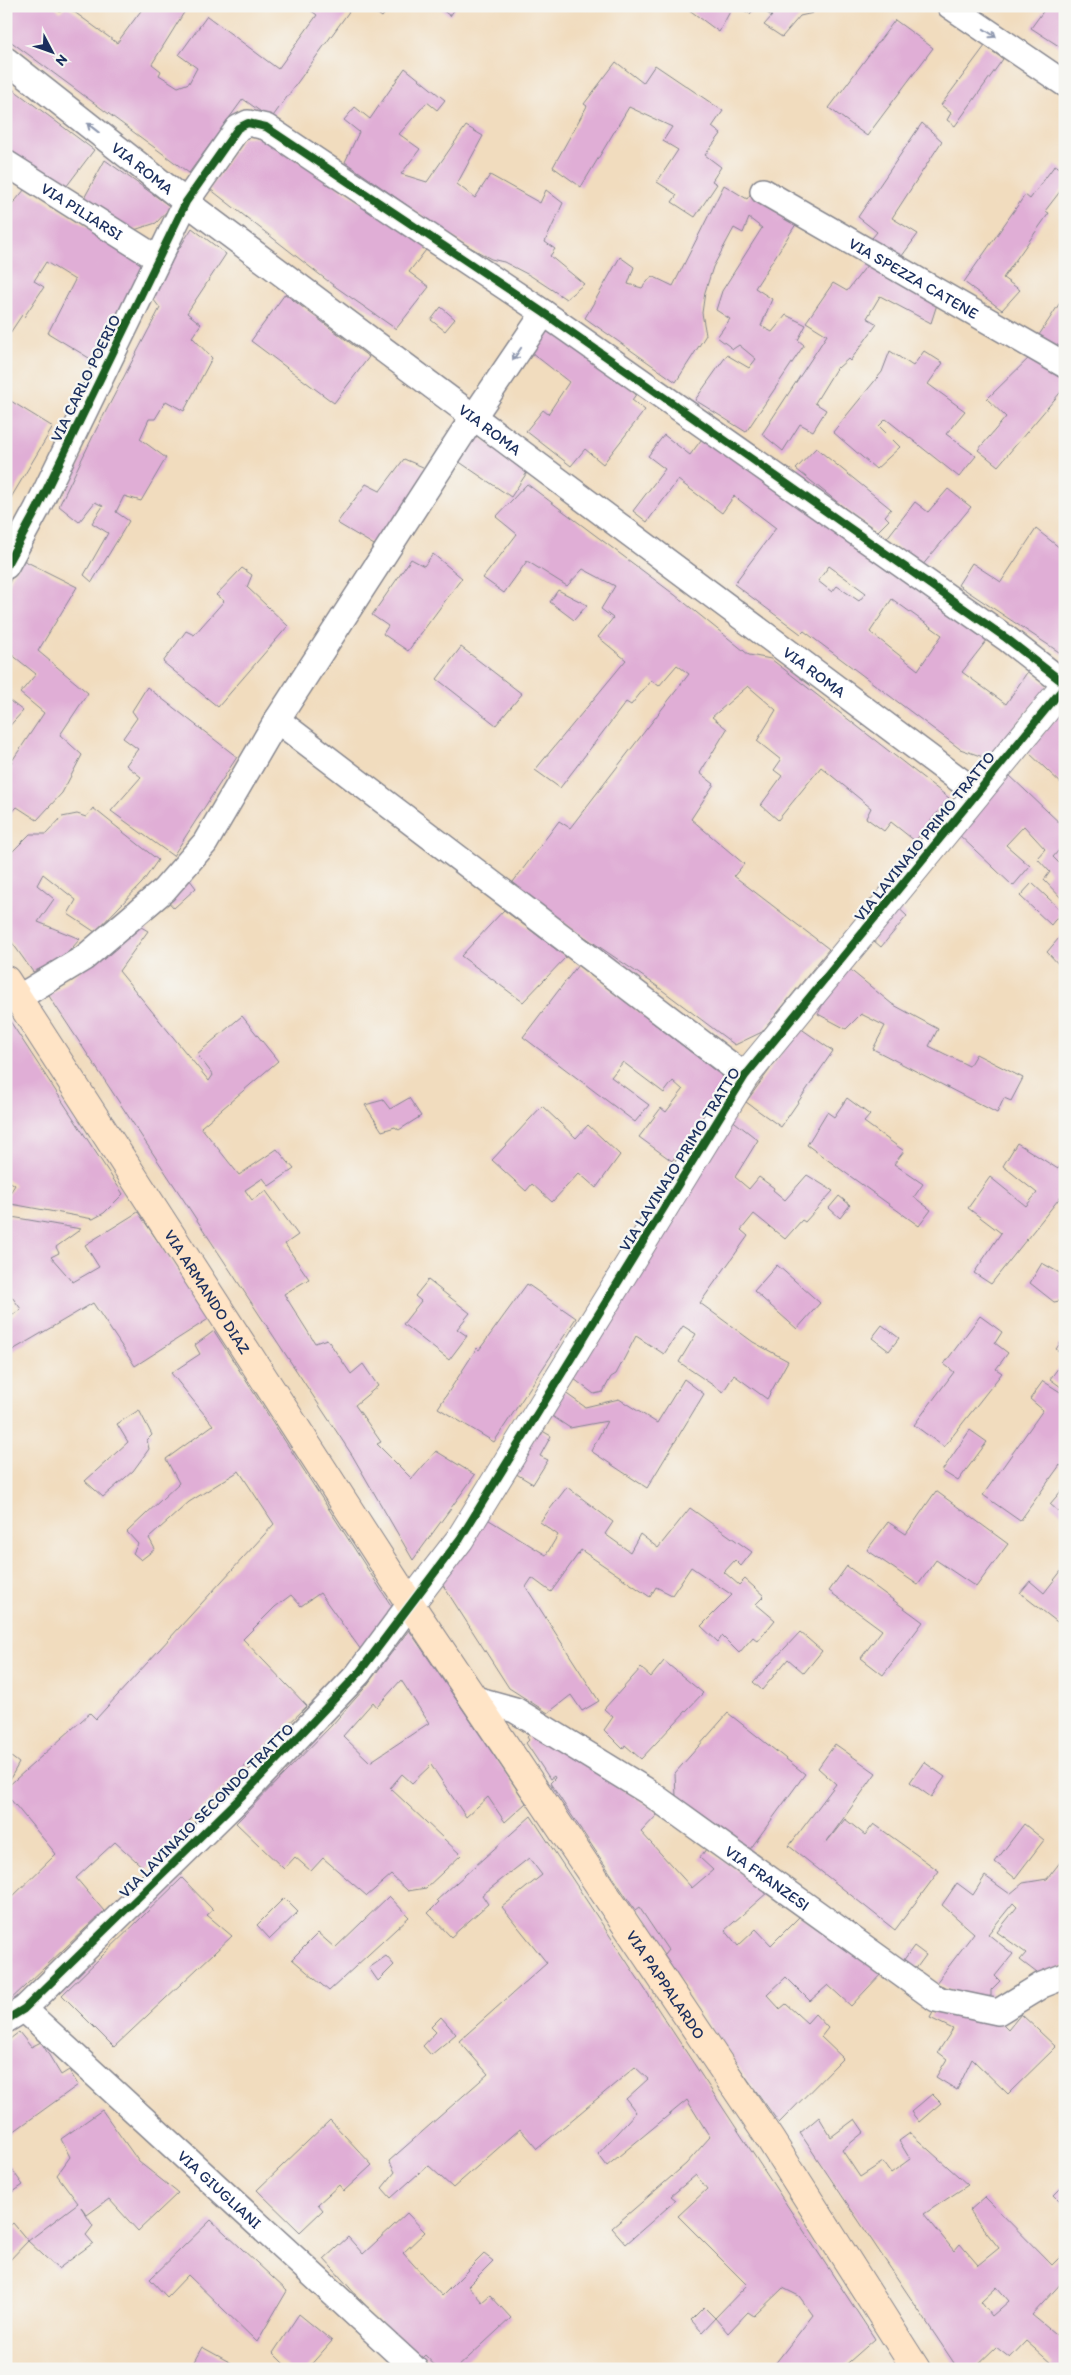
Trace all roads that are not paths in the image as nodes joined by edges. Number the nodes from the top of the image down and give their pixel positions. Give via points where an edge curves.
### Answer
1 (950, 6) edge
2 (6, 60) edge
3 (1065, 84) edge
4 (6, 164) edge
5 (763, 191) dead end
6 (186, 202) junction
7 (158, 258) junction
8 (544, 313) junction
9 (1065, 365) edge
10 (474, 417) junction
11 (6, 566) edge
12 (1064, 681) edge
13 (277, 720) junction
14 (977, 793) junction
15 (12, 989) edge
16 (745, 1076) junction
17 (410, 1604) junction
18 (472, 1698) junction
19 (1065, 1976) edge
20 (15, 2014) edge
21 (415, 2369) edge
22 (916, 2369) edge

1 -> 3 street
6 -> 2 street, VIA ROMA
4 - 7 street, VIA PILIARSI
5 - 9 street, VIA SPEZZA CATENE
6 - 7 street, VIA CARLO POERIO
6 - 8 street, VIA CARLO POERIO via 238,128 248,123 266,126
6 - 10 street, VIA ROMA
7 - 11 street, VIA CARLO POERIO via 37,509
8 -> 10 street
8 - 12 street, VIA CARLO POERIO
10 - 13 street
10 - 14 street, VIA ROMA
12 - 14 street, VIA LAVINAIO PRIMO TRATTO
13 - 15 street via 205,843 164,890 84,958
13 - 16 street
14 - 16 street, VIA LAVINAIO PRIMO TRATTO
15 - 17 main road, VIA ARMANDO DIAZ
16 - 17 street, VIA LAVINAIO PRIMO TRATTO via 460,1538
17 - 18 main road, VIA PAPPALARDO
17 - 20 street, VIA LAVINAIO SECONDO TRATTO via 358,1674 246,1792
18 - 19 street, VIA FRANZESI via 515,1710 647,1791 936,1999 998,2012 1042,1984
18 - 22 main road, VIA PAPPALARDO via 770,2139
20 - 21 street, VIA GIUGLIANI

